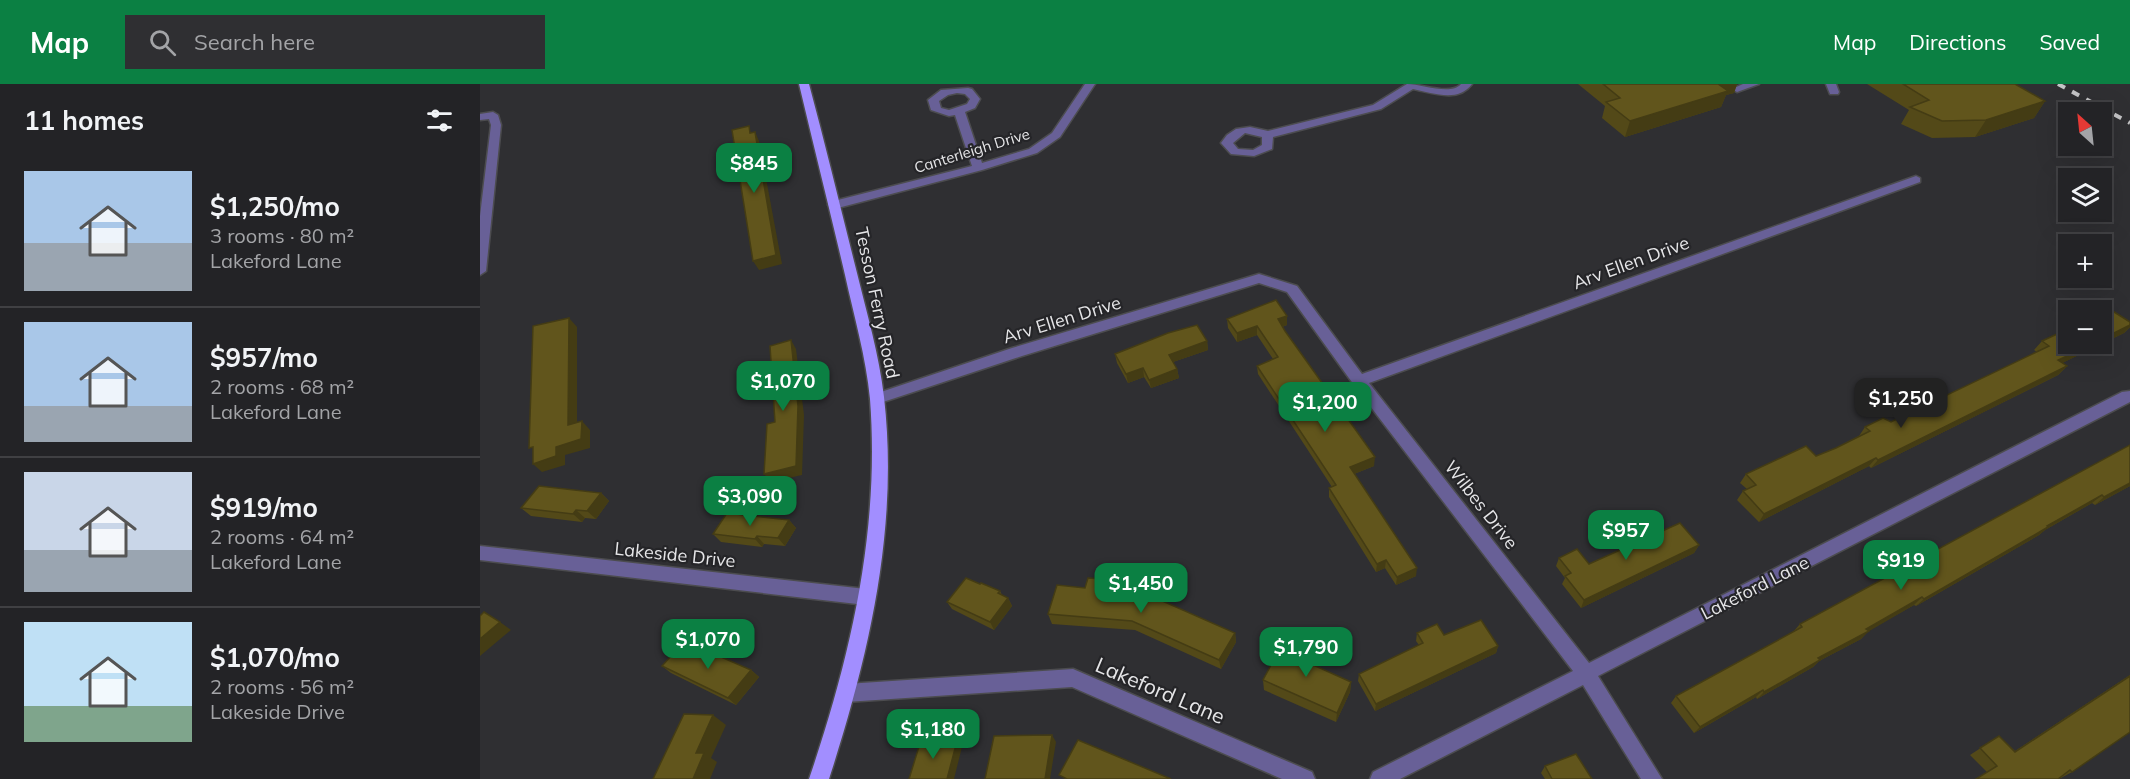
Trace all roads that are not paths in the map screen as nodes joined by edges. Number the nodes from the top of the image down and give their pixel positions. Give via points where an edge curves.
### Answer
1 (804, 84) edge
2 (1090, 84) edge
3 (1467, 84) edge
4 (1754, 84) edge
5 (1413, 85) edge
6 (1737, 89) dead end
7 (959, 111) dead end
8 (480, 117) edge
9 (1267, 135) dead end
10 (978, 168) junction
11 (1916, 180) dead end
12 (834, 205) junction
13 (480, 272) edge
14 (1259, 278) joint
15 (1359, 381) junction
16 (2130, 397) edge
17 (877, 399) junction
18 (480, 553) edge
19 (866, 597) junction
20 (1587, 675) junction
21 (846, 693) junction
22 (819, 779) edge
23 (1305, 779) edge
24 (1380, 779) edge
25 (1652, 779) edge

1 - 12 main road, Tesson Ferry Road
2 - 10 street, Canterleigh Drive via 1056,135 1033,151
3 - 5 street via 1450,93
4 - 6 street
5 - 9 street via 1377,107
7 - 10 street
8 - 13 street via 493,116 496,125
10 - 12 street, Canterleigh Drive
11 - 15 street, Arv Ellen Drive
12 - 17 main road, Tesson Ferry Road via 871,356
14 - 15 street, Wilbes Drive via 1292,289
14 - 17 street, Arv Ellen Drive
15 - 20 street, Wilbes Drive
16 - 20 street, Lakeford Lane
17 - 19 main road, Tesson Ferry Road via 879,490
18 - 19 street, Lakeside Drive
19 - 21 main road, Tesson Ferry Road
20 - 24 street, Lakeford Lane
20 - 25 street, Wilbes Drive
21 - 22 main road, Tesson Ferry Road
21 - 23 street, Lakeford Lane via 1073,678

